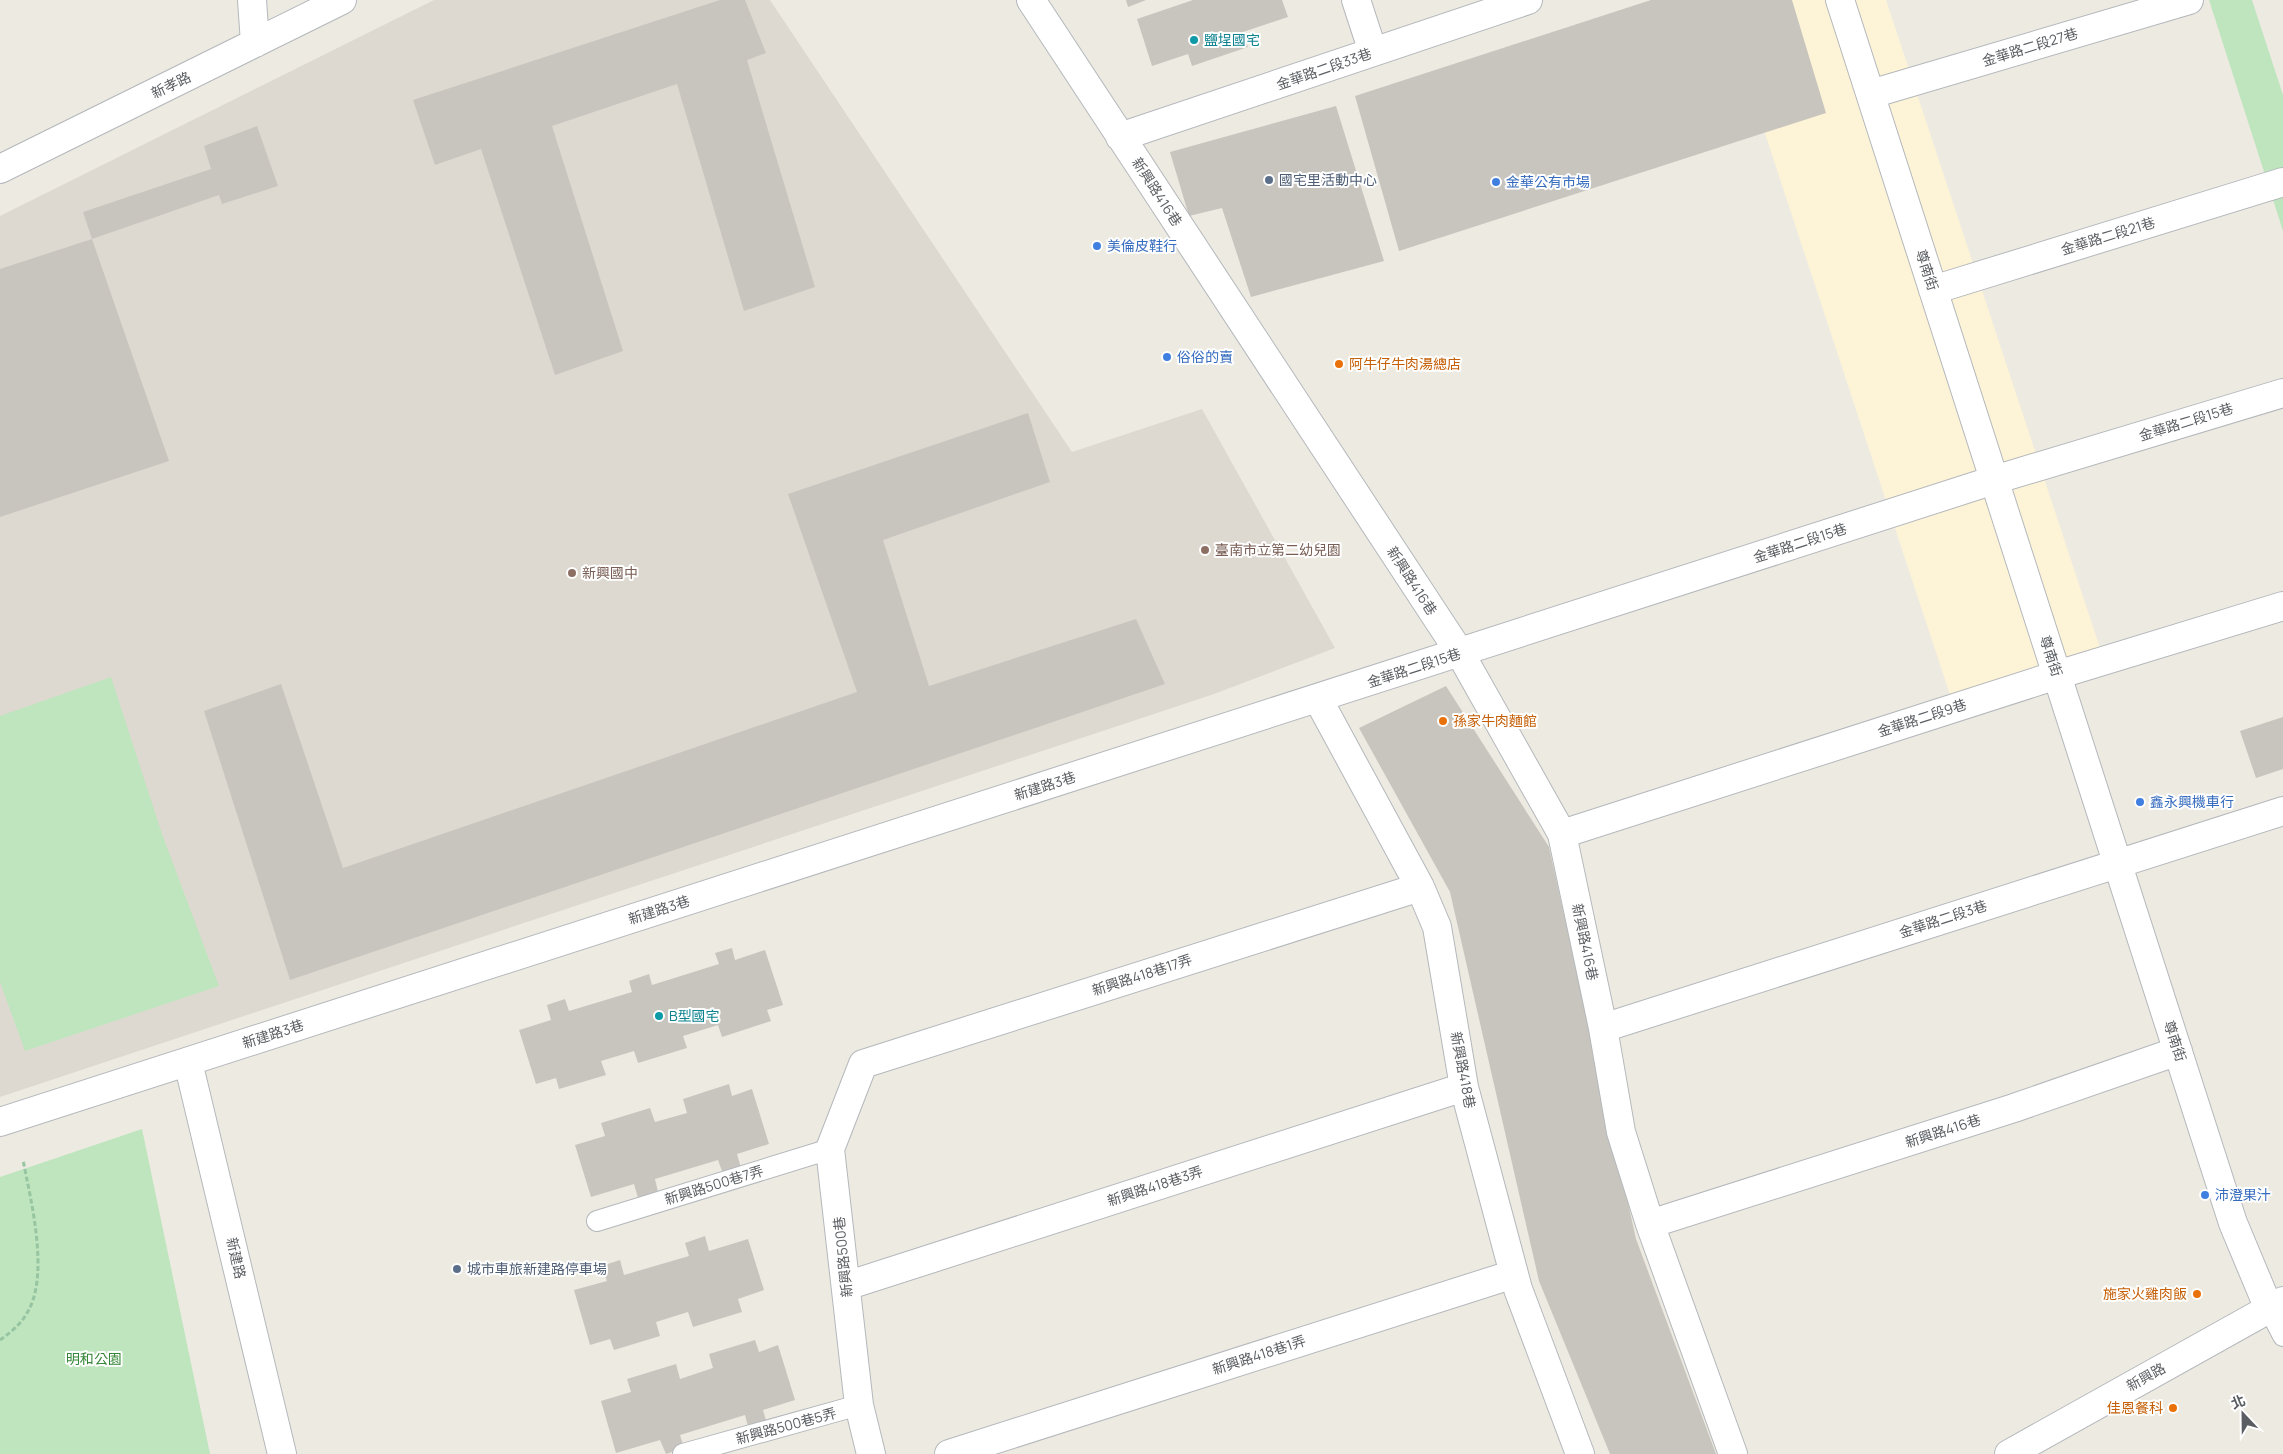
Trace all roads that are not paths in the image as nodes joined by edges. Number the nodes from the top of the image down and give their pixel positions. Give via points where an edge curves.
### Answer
1 (252, 0) edge
2 (342, 0) edge
3 (1031, 0) edge
4 (1356, 0) edge
5 (1528, 0) edge
6 (1840, 0) edge
7 (2189, 0) edge
8 (255, 43) junction
9 (1373, 52) junction
10 (1871, 94) junction
11 (1120, 137) junction
12 (0, 168) edge
13 (2283, 182) edge
14 (1934, 290) junction
15 (2283, 393) edge
16 (1994, 480) junction
17 (2283, 606) edge
18 (1460, 653) junction
19 (2057, 675) junction
20 (1318, 699) junction
21 (2283, 811) edge
22 (1562, 834) junction
23 (2117, 862) junction
24 (1420, 887) junction
25 (1603, 1028) junction
26 (2178, 1051) junction
27 (188, 1062) junction
28 (863, 1064) joint
29 (1464, 1087) junction
30 (0, 1122) edge
31 (830, 1149) junction
32 (597, 1221) dead end
33 (1650, 1224) junction
34 (1514, 1274) junction
35 (846, 1286) junction
36 (2276, 1305) edge
37 (2283, 1336) edge
38 (859, 1405) junction
39 (1007, 1445) edge
40 (282, 1454) edge
41 (683, 1454) edge
42 (871, 1454) edge
43 (949, 1454) edge
44 (1580, 1454) edge
45 (1733, 1454) edge
46 (2009, 1454) edge

1 - 8 street
2 - 8 street, 新孝路
3 - 11 street, 新興路416巷
4 - 9 street
5 - 9 street, 金華路二段33巷
6 - 10 street, 尊南街
7 - 10 street, 金華路二段27巷
8 - 12 street, 新孝路
9 - 11 street, 金華路二段33巷
10 - 14 street, 尊南街
11 - 18 street, 新興路416巷
13 - 14 street, 金華路二段21巷
14 - 16 street, 尊南街
15 - 16 street, 金華路二段15巷
16 - 18 street, 金華路二段15巷
16 - 19 street, 尊南街
17 - 19 street, 金華路二段9巷
18 - 20 street, 金華路二段15巷
18 - 22 street, 新興路416巷
19 - 22 street, 金華路二段9巷
19 - 23 street, 尊南街
20 - 24 street, 新興路418巷
20 - 27 street, 新建路3巷
21 - 23 street, 金華路二段3巷
22 - 25 street, 新興路416巷
23 - 25 street, 金華路二段3巷
23 - 26 street, 尊南街
24 - 28 street, 新興路418巷17弄
24 - 29 street, 新興路418巷 via 1437,927
25 - 33 street, 新興路416巷 via 1621,1132
26 - 33 street, 新興路416巷 via 2014,1108
26 - 36 street, 尊南街 via 2233,1223
27 - 30 street, 新建路3巷
27 - 40 street, 新建路
28 - 31 street, 新興路500巷
29 - 34 street, 新興路418巷
29 - 35 street, 新興路418巷3弄
31 - 32 lane, 新興路500巷7弄
31 - 35 street, 新興路500巷
33 - 45 street, 新興路416巷
34 - 39 street, 新興路418巷1弄
34 - 44 street, 新興路418巷
35 - 38 street, 新興路500巷
36 - 37 lane
36 - 46 street, 新興路
38 - 41 lane, 新興路500巷5弄
38 - 42 street, 新興路500巷
39 - 43 street, 新興路418巷1弄

